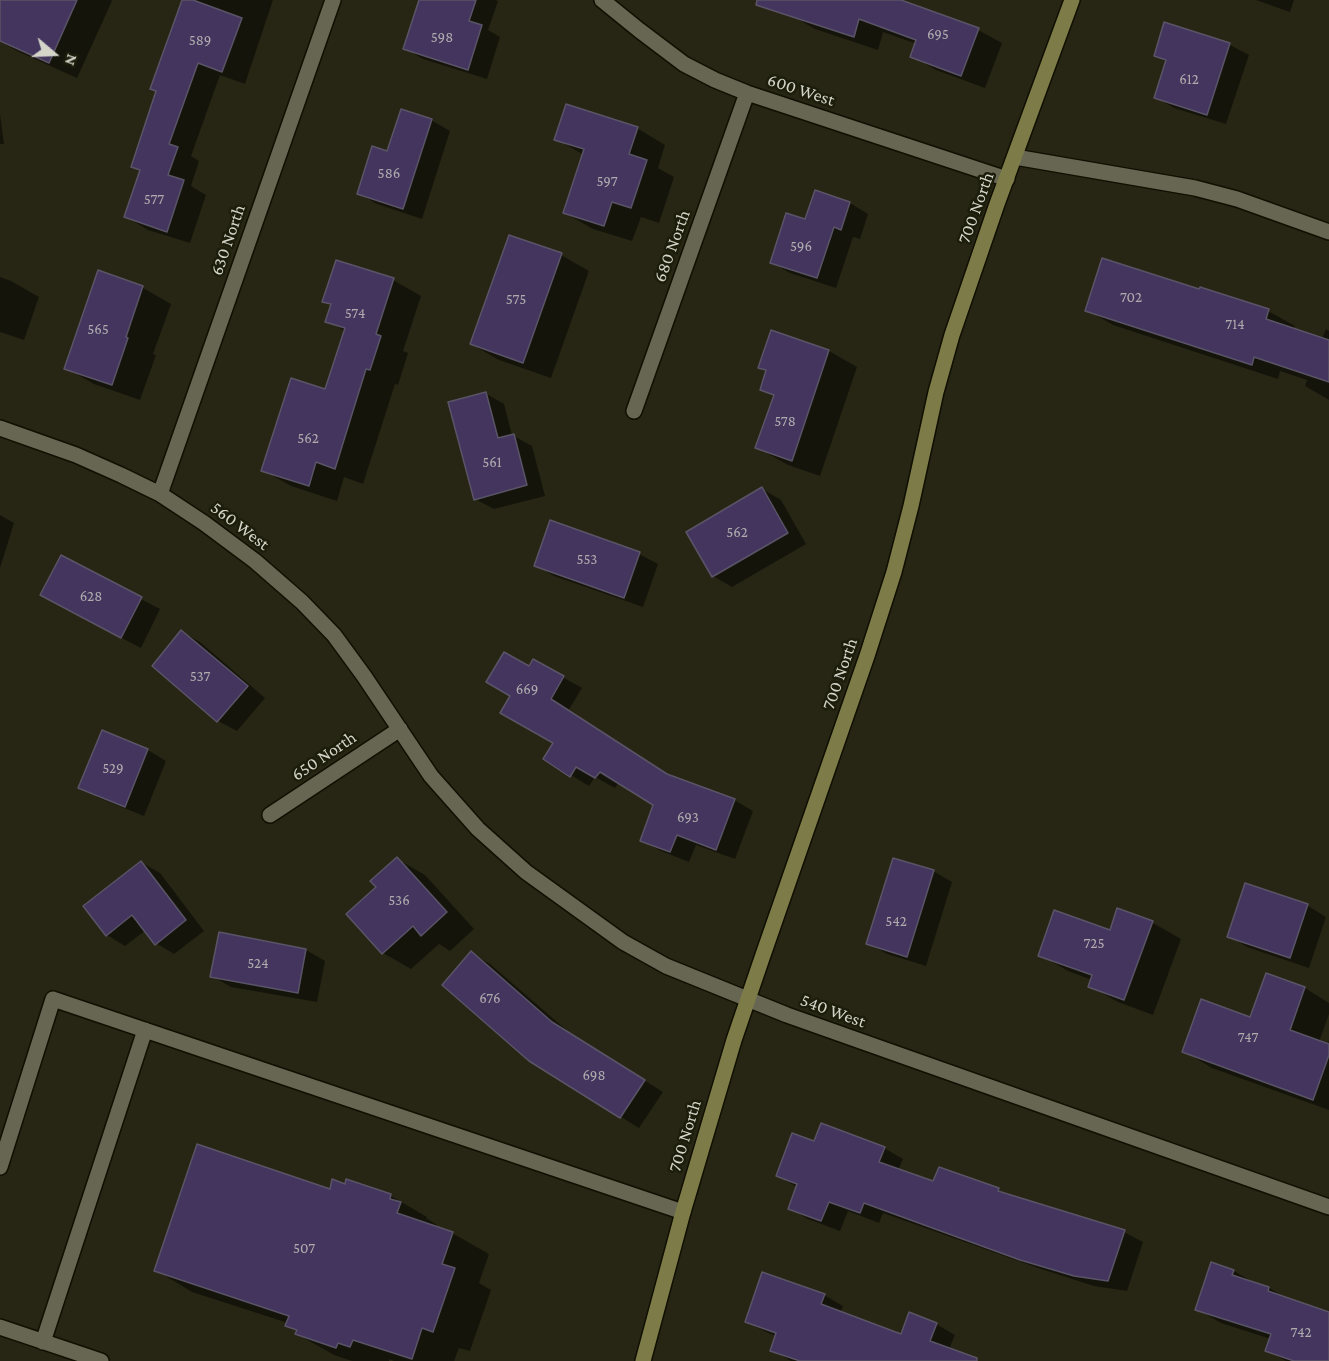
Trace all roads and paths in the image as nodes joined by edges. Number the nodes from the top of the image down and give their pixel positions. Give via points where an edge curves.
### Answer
1 (333, 0) edge
2 (602, 0) edge
3 (1072, 0) edge
4 (747, 93) junction
5 (1015, 157) junction
6 (1007, 179) junction
7 (1329, 232) edge
8 (634, 411) dead end
9 (0, 428) edge
10 (160, 494) junction
11 (400, 729) junction
12 (270, 815) dead end
13 (748, 1000) junction
14 (145, 1030) junction
15 (0, 1167) edge
16 (1329, 1207) edge
17 (683, 1212) junction
18 (0, 1327) edge
19 (43, 1342) junction
20 (101, 1361) edge
21 (643, 1361) edge

1 - 10 street, 630 North
2 - 4 street, 600 West via 684,64
3 - 5 street, 700 North
4 - 6 street, 600 West
4 - 8 street, 680 North
5 - 6 street, 700 North
5 - 7 street via 1195,188
6 - 13 street, 700 North via 952,335 891,582
9 - 10 street, 560 West via 76,455
10 - 11 street, 560 West via 255,561 302,602 334,635
11 - 12 street, 650 North
11 - 13 street, 540 West via 431,776 478,829 526,872 623,942 666,966
13 - 16 street, 540 West
13 - 17 street, 700 North
14 - 15 street via 53,999
14 - 17 street
14 - 19 street
17 - 21 street, 700 North
18 - 19 street
19 - 20 street

